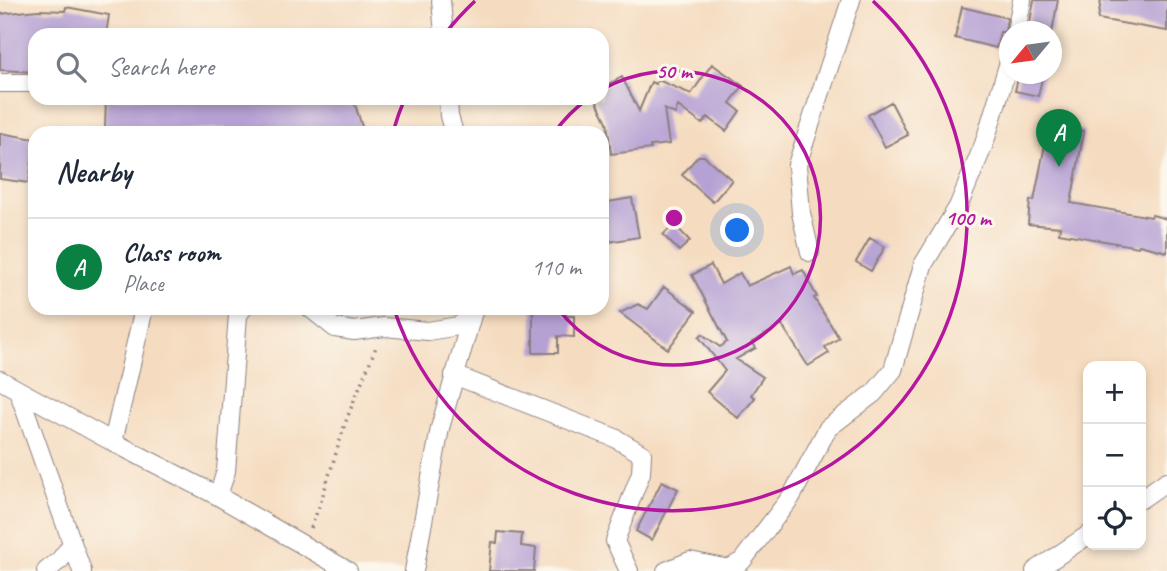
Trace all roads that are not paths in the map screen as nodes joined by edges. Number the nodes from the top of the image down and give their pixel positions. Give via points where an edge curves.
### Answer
1 (442, 0) edge
2 (851, 0) edge
3 (1022, 0) edge
4 (1018, 21) edge
5 (439, 28) edge
6 (0, 83) edge
7 (28, 83) edge
8 (1002, 84) edge
9 (448, 105) edge
10 (452, 126) edge
11 (810, 252) dead end
12 (142, 315) edge
13 (238, 315) edge
14 (319, 315) edge
15 (470, 315) edge
16 (472, 315) edge
17 (454, 374) junction
18 (0, 380) edge
19 (18, 390) junction
20 (113, 442) junction
21 (1167, 481) edge
22 (218, 496) junction
23 (1146, 496) edge
24 (1083, 538) edge
25 (72, 544) junction
26 (46, 571) edge
27 (82, 571) edge
28 (348, 571) edge
29 (414, 571) edge
30 (629, 571) edge
31 (666, 571) edge
32 (1035, 571) edge

1 - 5 street
2 - 11 street via 797,165
3 - 4 street
6 - 7 street
8 - 31 street via 958,207 923,265 894,370 874,393 828,428 792,497 742,561 729,569 690,561
9 - 10 street
12 - 20 street
13 - 22 street via 226,471
14 - 15 street via 335,328 354,331 384,327 428,331 458,326
16 - 17 street
17 - 29 street
17 - 30 street via 615,438 642,454 641,473 615,541
18 - 19 street
19 - 20 street
19 - 25 street
20 - 22 street
21 - 23 street
22 - 28 street
24 - 32 street
25 - 26 street
25 - 27 street

